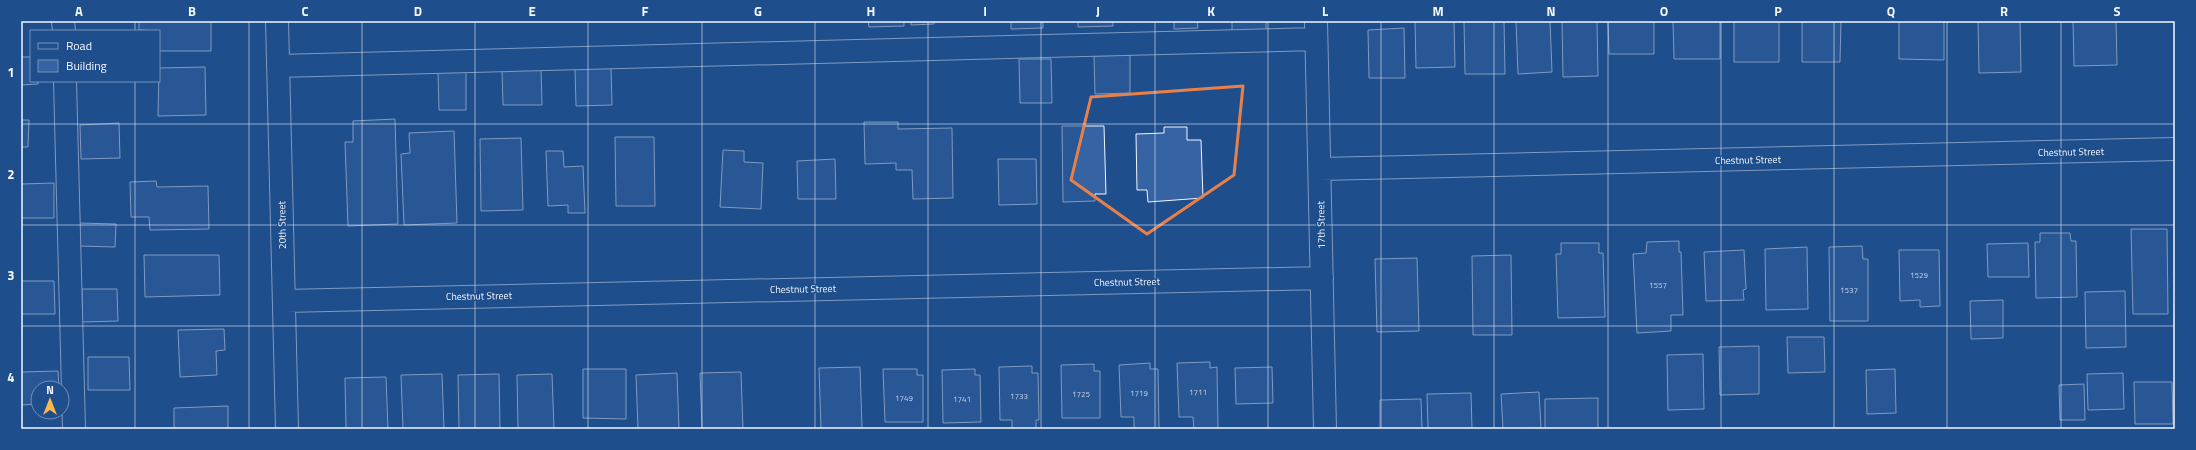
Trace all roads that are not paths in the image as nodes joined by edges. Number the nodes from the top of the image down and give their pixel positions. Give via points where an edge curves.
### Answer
1 (276, 21) edge
2 (1316, 30) edge
3 (278, 66) junction
4 (65, 82) edge
5 (2175, 149) edge
6 (1320, 169) junction
7 (1322, 278) junction
8 (284, 301) junction
9 (74, 429) edge
10 (287, 429) edge
11 (1325, 429) edge

1 - 3 street, 20th Street
2 - 3 street
2 - 6 street, 17th Street
3 - 8 street, 20th Street
4 - 9 street
5 - 6 street, Chestnut Street
6 - 7 street, 17th Street
7 - 8 street, Chestnut Street
7 - 11 street, 17th Street
8 - 10 street, 20th Street

